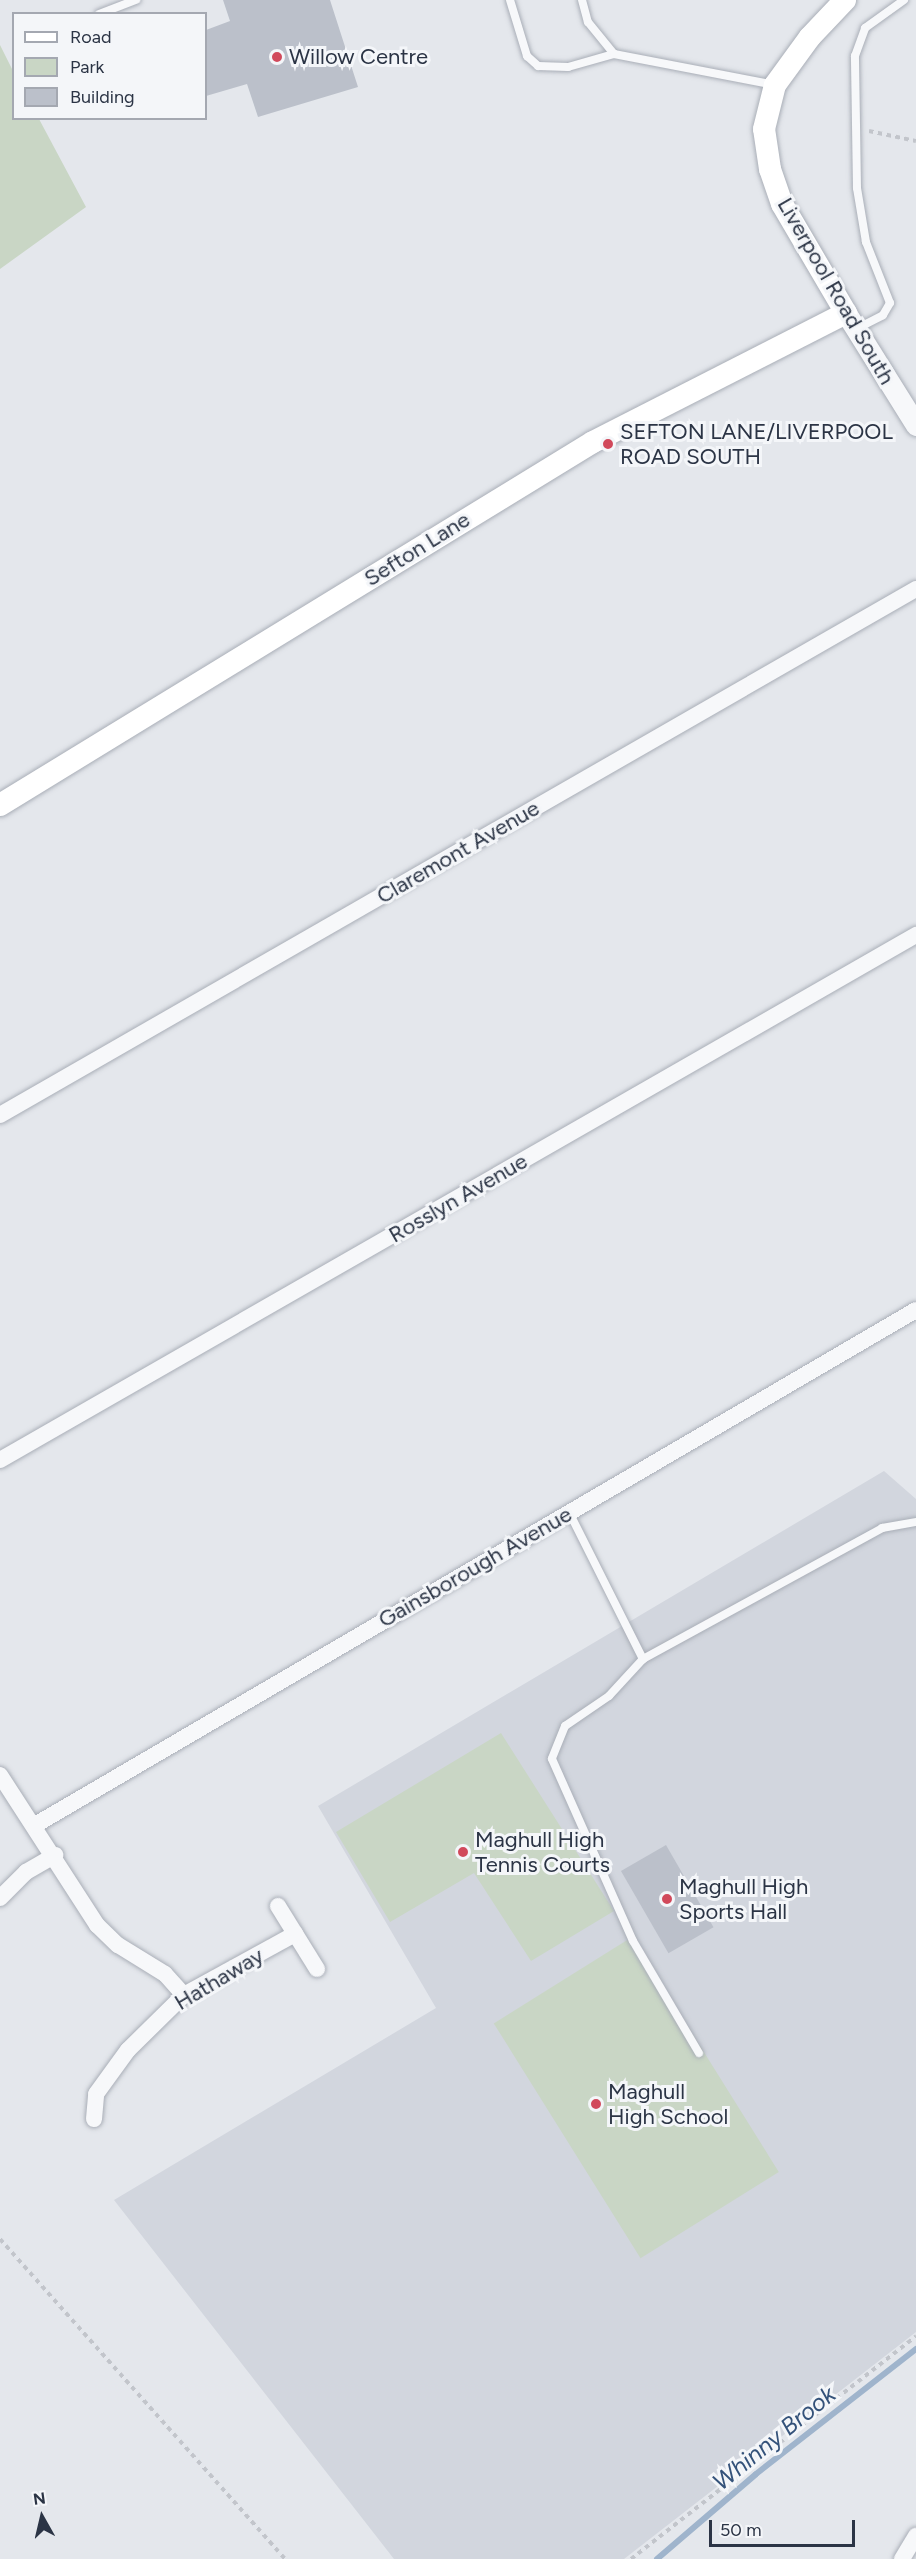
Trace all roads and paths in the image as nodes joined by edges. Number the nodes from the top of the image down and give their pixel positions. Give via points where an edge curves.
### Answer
1 (136, 0) edge
2 (510, 0) edge
3 (582, 0) edge
4 (904, 0) edge
5 (843, 1) edge
6 (104, 12) edge
7 (614, 54) junction
8 (775, 85) junction
9 (854, 128) junction
10 (916, 141) edge
11 (851, 321) junction
12 (916, 425) edge
13 (916, 589) edge
14 (0, 805) edge
15 (916, 935) edge
16 (0, 1115) edge
17 (916, 1310) edge
18 (0, 1460) edge
19 (568, 1512) junction
20 (916, 1522) edge
21 (643, 1659) junction
22 (0, 1775) edge
23 (35, 1825) junction
24 (55, 1855) junction
25 (0, 1898) edge
26 (278, 1906) dead end
27 (295, 1934) junction
28 (317, 1969) dead end
29 (183, 1995) junction
30 (699, 2053) dead end
31 (94, 2119) dead end
32 (0, 2239) edge
33 (916, 2336) edge
34 (916, 2536) edge
35 (285, 2559) edge
36 (631, 2559) edge
37 (902, 2559) edge

1 - 6 lane
2 - 7 lane via 527,56 538,66 568,67
3 - 7 lane via 588,22
4 - 9 lane via 865,28 855,56
5 - 8 main road, Liverpool Road South via 794,56
7 - 8 lane
8 - 11 main road, Liverpool Road South via 764,129 774,184
9 - 10 path
9 - 11 lane via 857,188 866,242 890,303 883,315
11 - 12 street, Liverpool Road South
11 - 14 main road, Sefton Lane via 593,442
13 - 16 street, Claremont Avenue
15 - 18 street, Rosslyn Avenue
17 - 19 street, Gainsborough Avenue
19 - 21 lane
19 - 23 street, Gainsborough Avenue
20 - 21 lane via 882,1528
21 - 30 lane via 609,1696 565,1726 552,1759 633,1941
22 - 23 street via 18,1806
23 - 24 street
24 - 25 street via 26,1872
24 - 29 street via 107,1936 165,1974
26 - 27 street
27 - 28 street
27 - 29 street, Hathaway
29 - 31 street, Hathaway via 128,2049 96,2094
32 - 35 path
33 - 36 path
34 - 37 street

